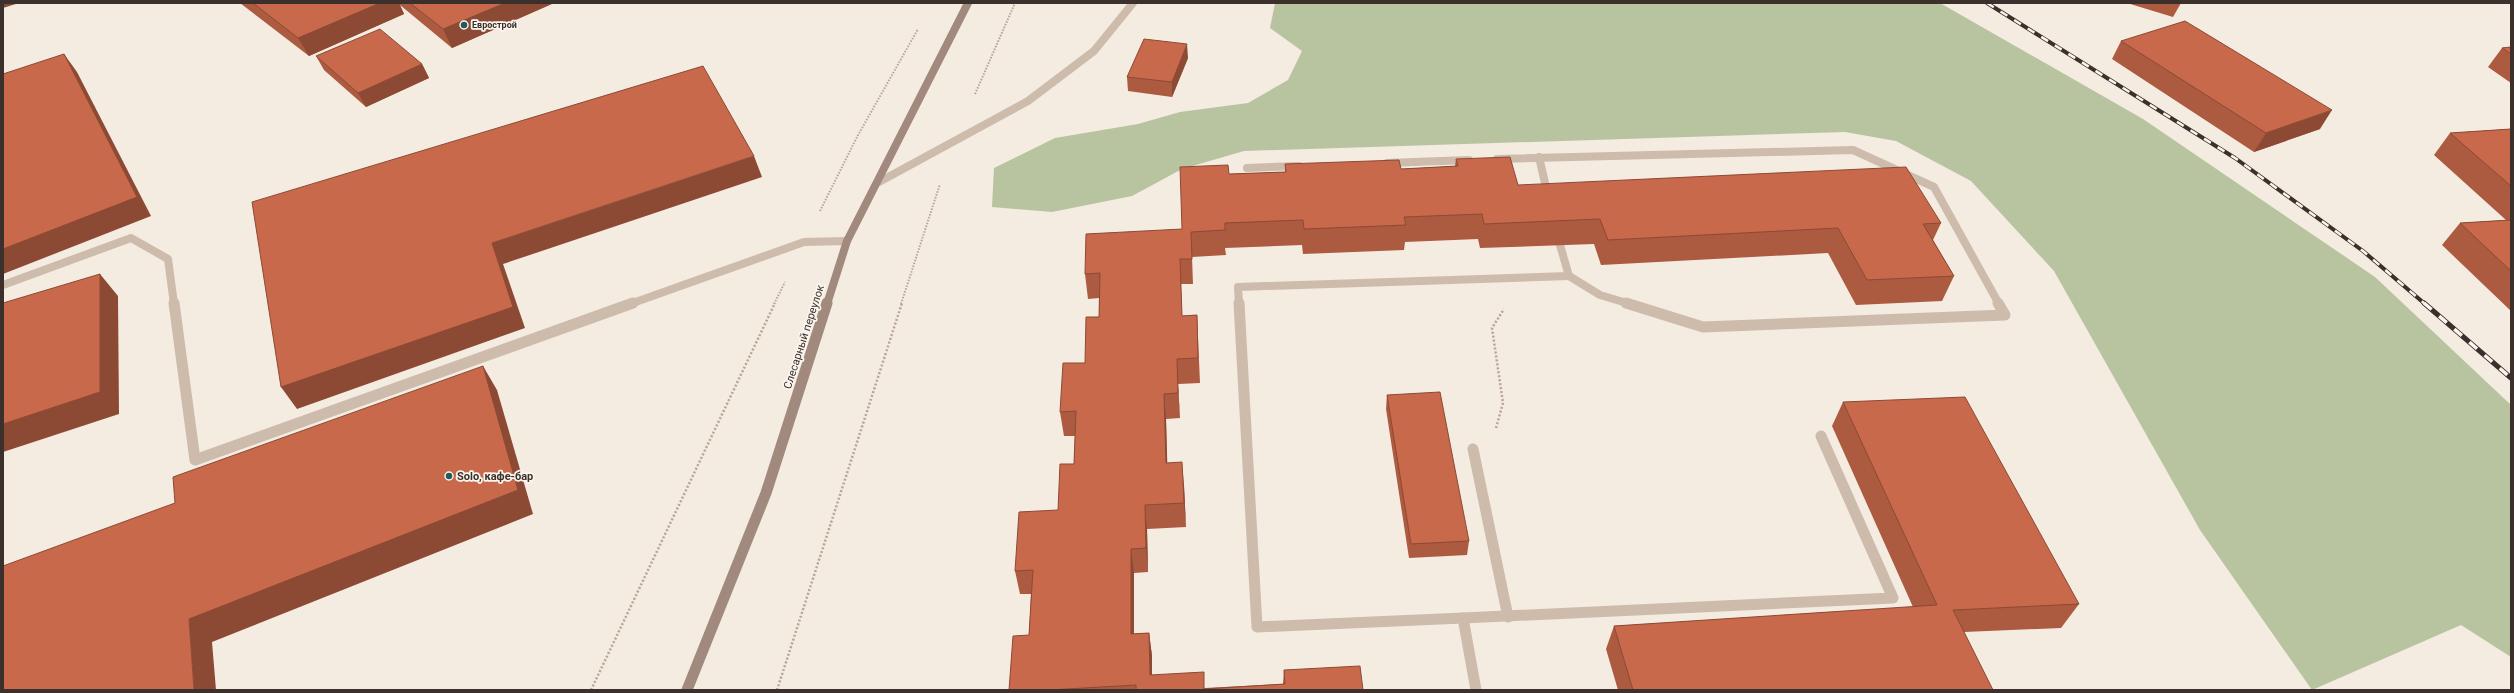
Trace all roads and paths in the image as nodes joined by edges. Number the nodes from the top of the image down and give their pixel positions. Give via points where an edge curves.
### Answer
1 (968, 3) edge
2 (1015, 3) edge
3 (1133, 3) edge
4 (921, 23) dead end
5 (953, 142) junction
6 (1539, 157) junction
7 (1373, 163) edge
8 (1310, 166) edge
9 (1247, 168) dead end
10 (879, 182) junction
11 (1550, 208) edge
12 (804, 242) junction
13 (847, 242) junction
14 (1560, 245) edge
15 (1569, 276) junction
16 (3, 285) edge
17 (1492, 328) dead end
18 (1821, 436) dead end
19 (1474, 449) joint
20 (1508, 617) junction
21 (1463, 618) junction
22 (591, 690) edge
23 (687, 690) edge
24 (777, 690) edge
25 (1476, 690) edge

1 - 10 main road, Слесарный переулок
2 - 5 path
3 - 5 lane via 1094,51 1028,101
4 - 12 path
5 - 10 lane
5 - 24 path
6 - 7 lane
6 - 11 lane
6 - 15 lane via 1853,150 1934,187 2005,315 1703,327 1600,295
8 - 9 lane
10 - 13 main road, Слесарный переулок
12 - 13 lane
12 - 16 lane via 194,460 168,259 131,238
12 - 22 path
13 - 23 main road, Слесарный переулок via 766,493
14 - 15 lane
15 - 21 lane via 1238,287 1257,627
17 - 19 path via 1504,403 1496,428
18 - 20 lane via 1893,598
19 - 20 lane
20 - 21 lane
21 - 25 lane

